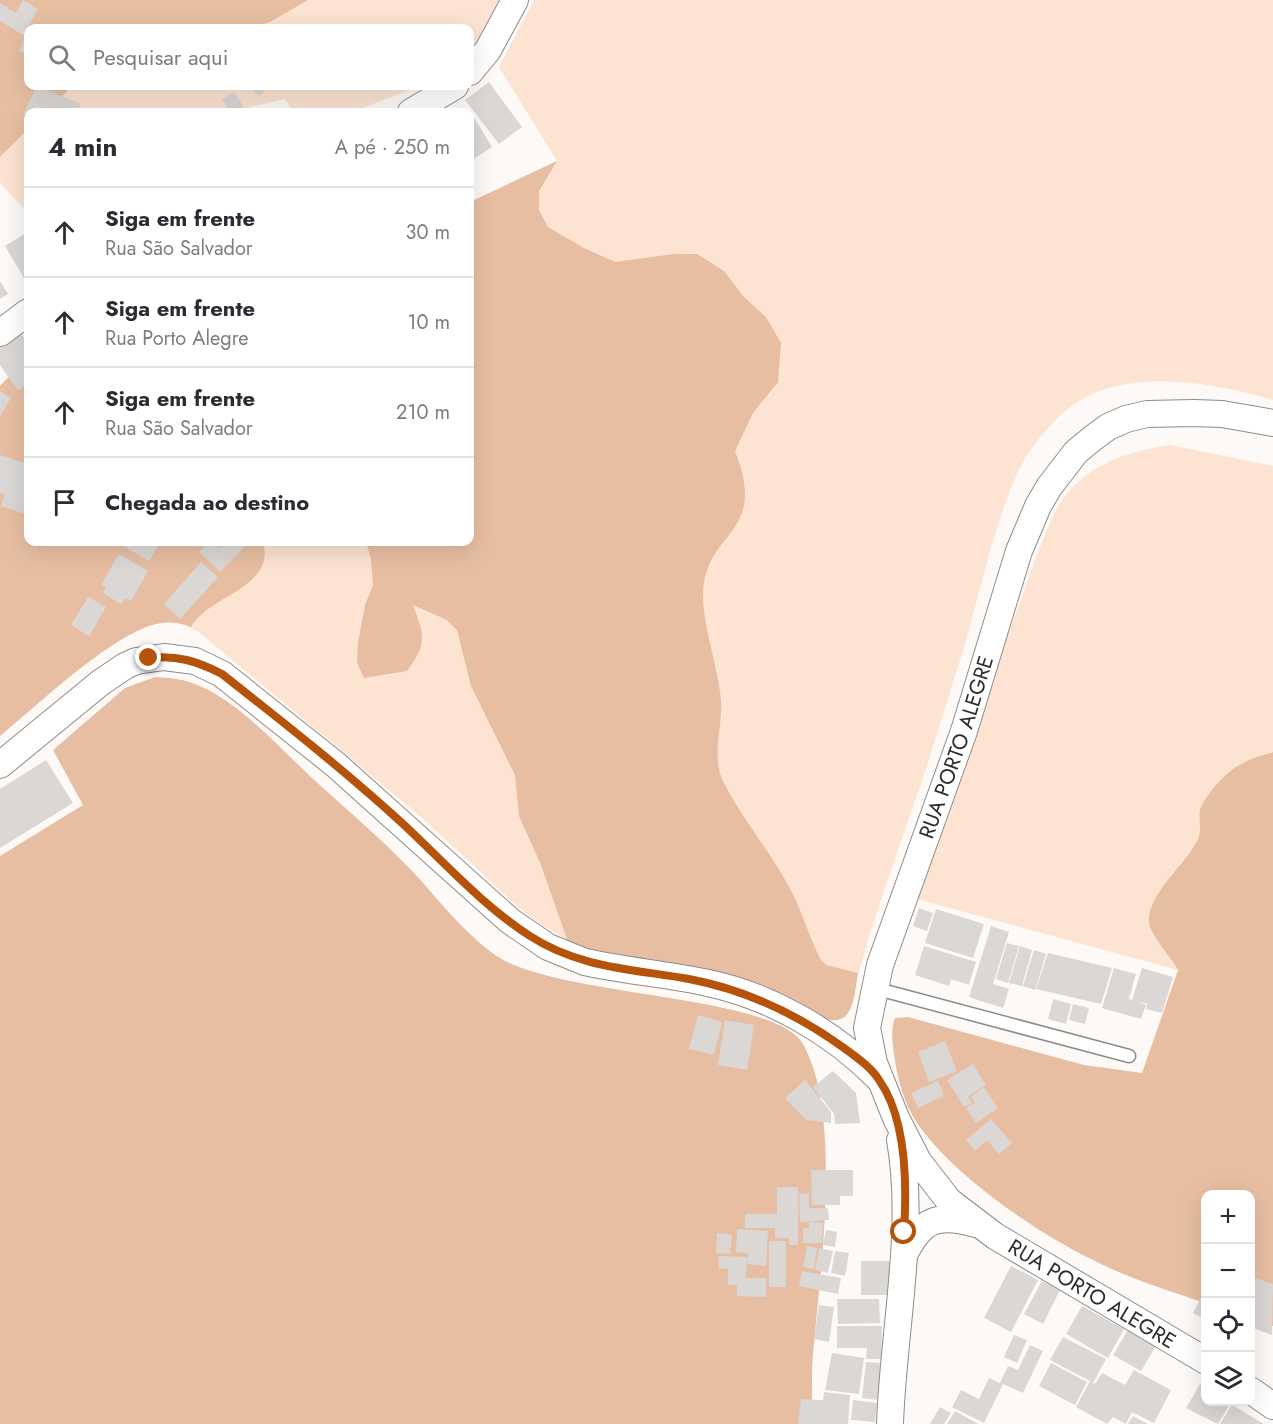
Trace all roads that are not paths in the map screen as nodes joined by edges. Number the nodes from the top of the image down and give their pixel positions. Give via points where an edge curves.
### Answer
1 (515, 0) edge
2 (474, 67) edge
3 (448, 90) edge
4 (418, 108) edge
5 (24, 315) edge
6 (0, 333) edge
7 (1273, 423) edge
8 (0, 765) edge
9 (874, 988) junction
10 (867, 1023) junction
11 (821, 1032) junction
12 (1130, 1056) dead end
13 (880, 1080) junction
14 (896, 1118) junction
15 (980, 1226) junction
16 (902, 1257) junction
17 (1201, 1359) edge
18 (1255, 1393) edge
19 (1273, 1406) edge
20 (891, 1424) edge

1 - 2 street via 488,50
3 - 4 street
5 - 6 street
7 - 9 street, RUA PORTO ALEGRE via 1194,412 1126,419 1108,427 1076,452 1049,488 1019,551 964,732 907,885
8 - 11 street via 125,666 164,657 195,661 222,674 336,765 487,902 548,947 585,962 735,990 788,1012
9 - 10 street, RUA PORTO ALEGRE
9 - 12 lane
10 - 11 street via 848,1034
10 - 13 street, RUA PORTO ALEGRE via 868,1043
11 - 13 street
13 - 14 street, RUA PORTO ALEGRE
14 - 15 street, RUA PORTO ALEGRE via 918,1161 934,1182 949,1201
14 - 16 street via 906,1184
15 - 16 street, RUA PORTO ALEGRE via 952,1219 933,1221 917,1232
15 - 17 street, RUA PORTO ALEGRE
16 - 20 street
18 - 19 street

